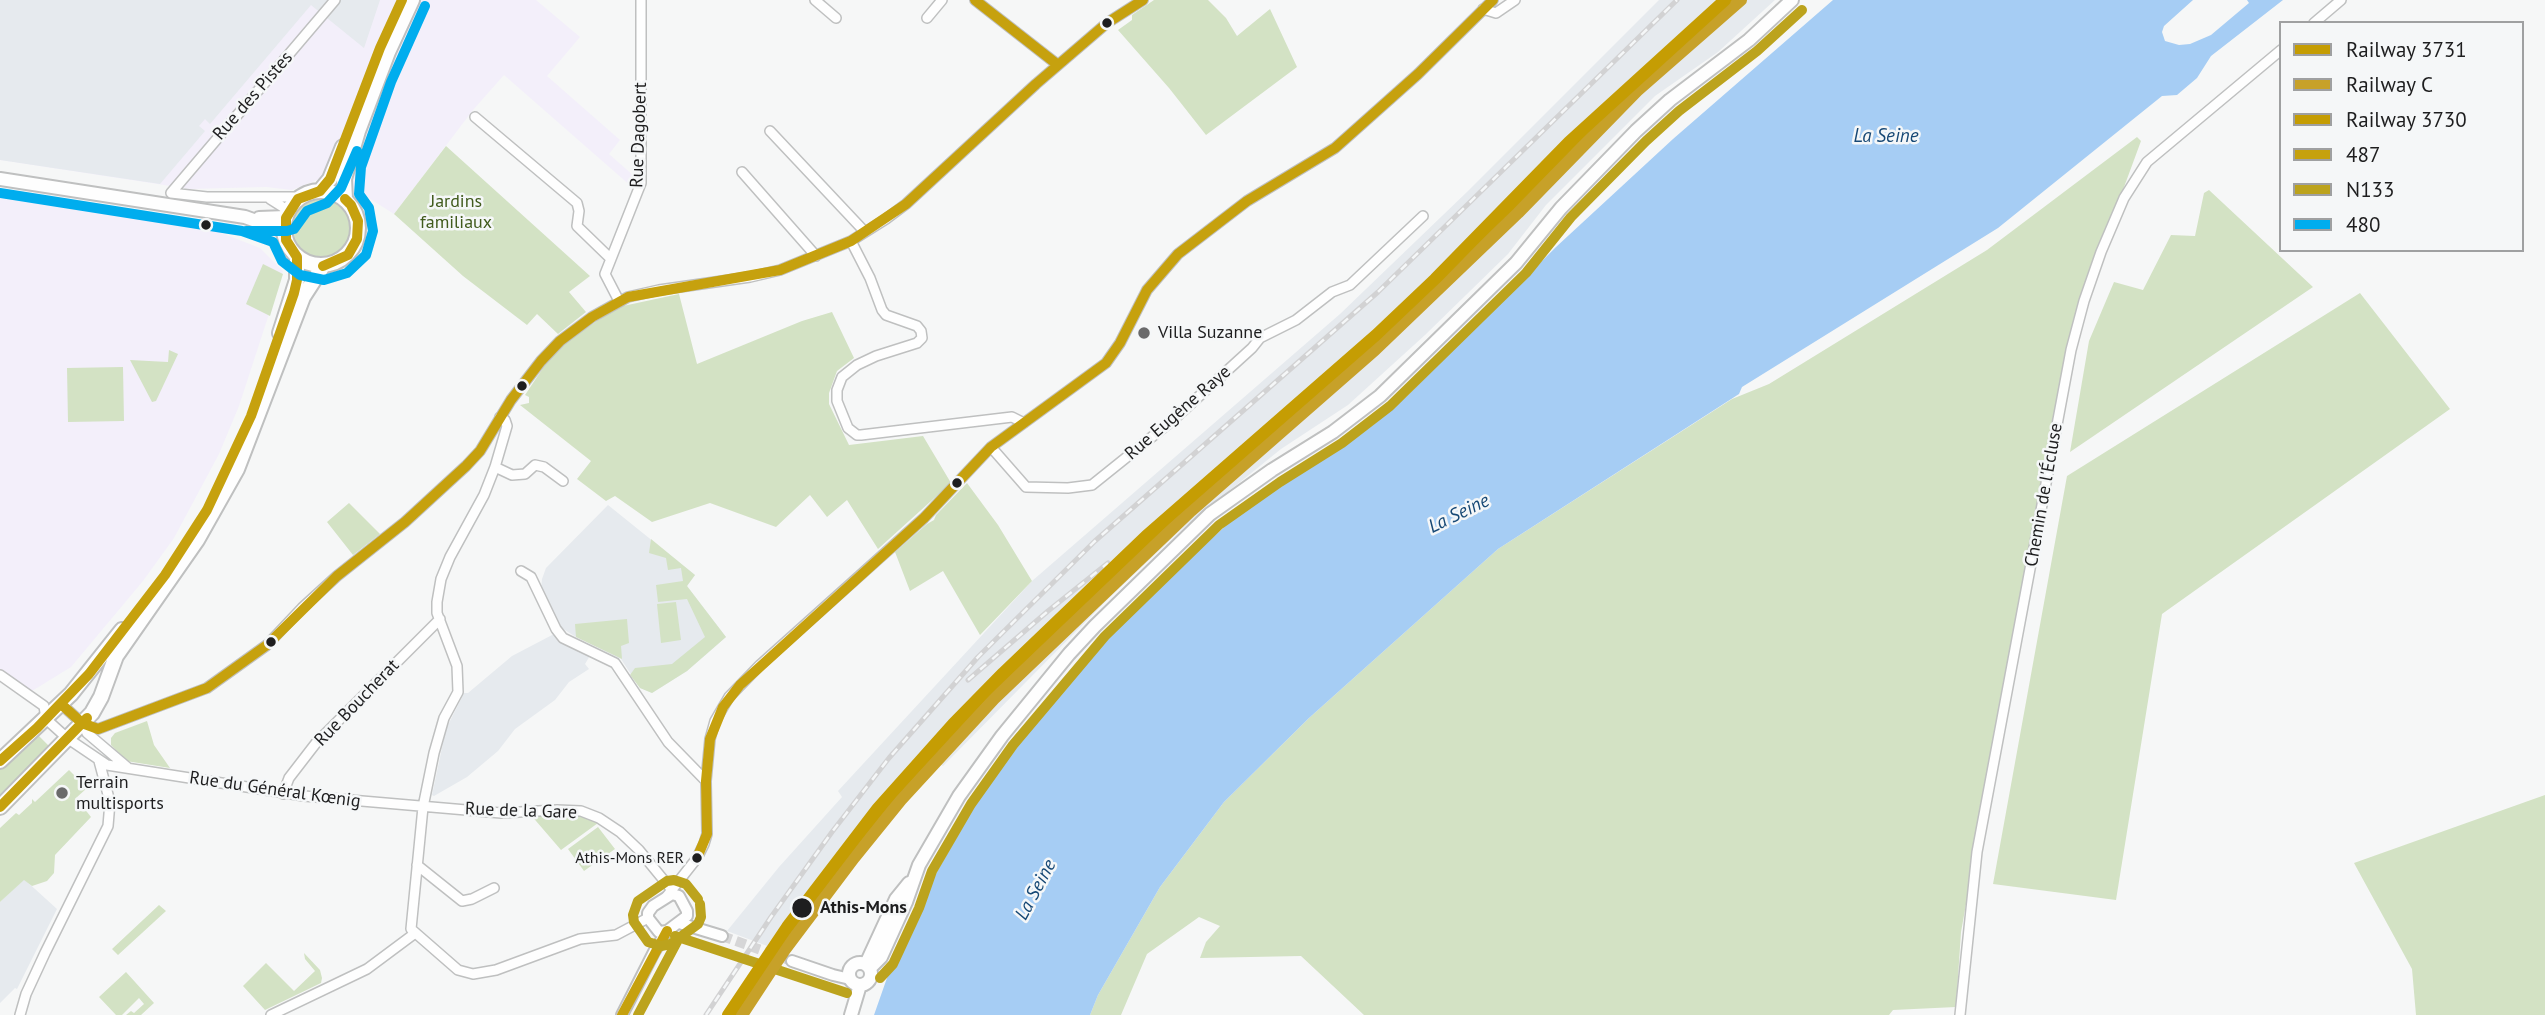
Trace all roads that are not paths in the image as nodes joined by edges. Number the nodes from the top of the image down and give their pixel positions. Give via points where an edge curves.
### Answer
1 (335, 0) edge
2 (402, 0) edge
3 (412, 0) edge
4 (641, 0) edge
5 (815, 0) edge
6 (942, 0) edge
7 (975, 0) edge
8 (1143, 0) edge
9 (1493, 0) edge
10 (1516, 0) edge
11 (1792, 0) edge
12 (2341, 0) edge
13 (1483, 9) junction
14 (836, 18) dead end
15 (927, 18) dead end
16 (2316, 21) edge
17 (2279, 52) edge
18 (1058, 65) junction
19 (475, 117) dead end
20 (770, 131) dead end
21 (742, 172) dead end
22 (0, 180) edge
23 (320, 191) junction
24 (302, 197) junction
25 (269, 198) junction
26 (345, 199) junction
27 (1423, 216) dead end
28 (286, 220) junction
29 (865, 232) junction
30 (851, 241) junction
31 (816, 256) junction
32 (297, 257) junction
33 (610, 258) junction
34 (323, 266) junction
35 (619, 301) junction
36 (500, 417) junction
37 (1024, 423) junction
38 (992, 447) junction
39 (495, 467) junction
40 (563, 481) dead end
41 (521, 571) dead end
42 (440, 619) junction
43 (0, 675) edge
44 (61, 704) junction
45 (45, 713) junction
46 (82, 723) junction
47 (67, 738) junction
48 (103, 748) junction
49 (0, 761) edge
50 (103, 763) junction
51 (127, 767) junction
52 (706, 781) junction
53 (283, 794) junction
54 (0, 807) edge
55 (424, 807) junction
56 (417, 865) junction
57 (494, 888) dead end
58 (669, 893) junction
59 (648, 918) junction
60 (683, 919) junction
61 (655, 930) junction
62 (667, 931) junction
63 (414, 934) junction
64 (722, 936) tunnel mouth
65 (657, 946) junction
66 (792, 961) tunnel mouth
67 (868, 966) junction
68 (855, 982) junction
69 (20, 1015) edge
70 (271, 1015) edge
71 (622, 1015) edge
72 (851, 1015) edge
73 (1960, 1015) edge

1 - 25 street, Rue des Pistes via 171,193
2 - 23 main road via 335,168
3 - 26 main road via 358,131 344,179
4 - 33 street, Rue Dagobert via 641,183
5 - 14 street
6 - 15 street
7 - 18 street
8 - 18 street via 1107,23
9 - 13 street
10 - 13 street via 1496,13
11 - 67 main road via 1636,131 1561,208 1516,263 1380,397 1220,507 1069,654 953,805 912,880 896,899
12 - 16 street
13 - 37 street via 1335,148 1247,201 1178,254 1147,290 1106,363
17 - 73 street, Chemin de l'Écluse via 2147,162 2123,198 2092,277 2071,350 1977,852
18 - 29 street via 906,204
19 - 33 street via 577,203 577,226
20 - 29 street
21 - 31 street
22 - 28 main road
23 - 24 main road
23 - 26 main road
24 - 25 street
24 - 28 main road
25 - 28 street
26 - 34 main road via 356,213 357,239 348,255
27 - 38 street, Rue Eugène Raye via 1350,285 1260,338 1173,420 1092,485 1026,487
28 - 32 main road via 289,246
29 - 30 street
30 - 31 street
30 - 37 street via 882,310 917,326 922,338 857,365 842,377 837,401 848,428 861,435 1012,417
31 - 35 street via 750,277 659,290
32 - 34 main road
32 - 44 main road via 298,280 251,416 212,500 165,575
33 - 35 street, Rue Dagobert via 605,277
34 - 46 main road via 303,298 237,469 197,540 116,656 96,706
35 - 36 street via 552,348
36 - 39 street via 507,426
36 - 46 street via 466,466 336,577 259,652 200,692 98,729
37 - 38 street
38 - 52 street via 924,519 729,697 710,739
39 - 40 street via 512,475 525,474 535,465
39 - 42 street via 445,568 437,602
41 - 52 street via 531,577 563,638 615,663 668,742
42 - 53 street, Rue Boucherat via 316,743 289,778
42 - 55 street via 454,656 458,692 439,729
43 - 45 street
44 - 45 main road
44 - 46 street, Rue du Général Kœnig
45 - 47 street
45 - 49 main road
46 - 47 main road
46 - 48 street, Rue du Général Kœnig
47 - 50 street
47 - 54 main road
48 - 50 street
48 - 51 street, Rue du Général Kœnig
50 - 51 street, Rue du Général Kœnig
50 - 69 street via 110,811 105,834 45,953
51 - 53 street, Rue du Général Kœnig
52 - 58 street via 703,848
53 - 55 street, Rue du Général Kœnig
55 - 56 street
55 - 58 street, Rue de la Gare via 501,813 581,811 610,825 639,850
56 - 57 street via 462,901
56 - 63 street via 411,920
58 - 59 street via 649,910
58 - 60 street via 679,897 687,911
59 - 61 street
59 - 63 street via 615,934 580,939 473,974 458,970
60 - 62 street
60 - 64 street
61 - 62 street
61 - 65 street
62 - 65 street
63 - 70 street via 368,969
65 - 71 street
66 - 68 street
67 - 68 main road via 871,978 866,984
67 - 68 main road via 853,965 849,971
68 - 72 main road

